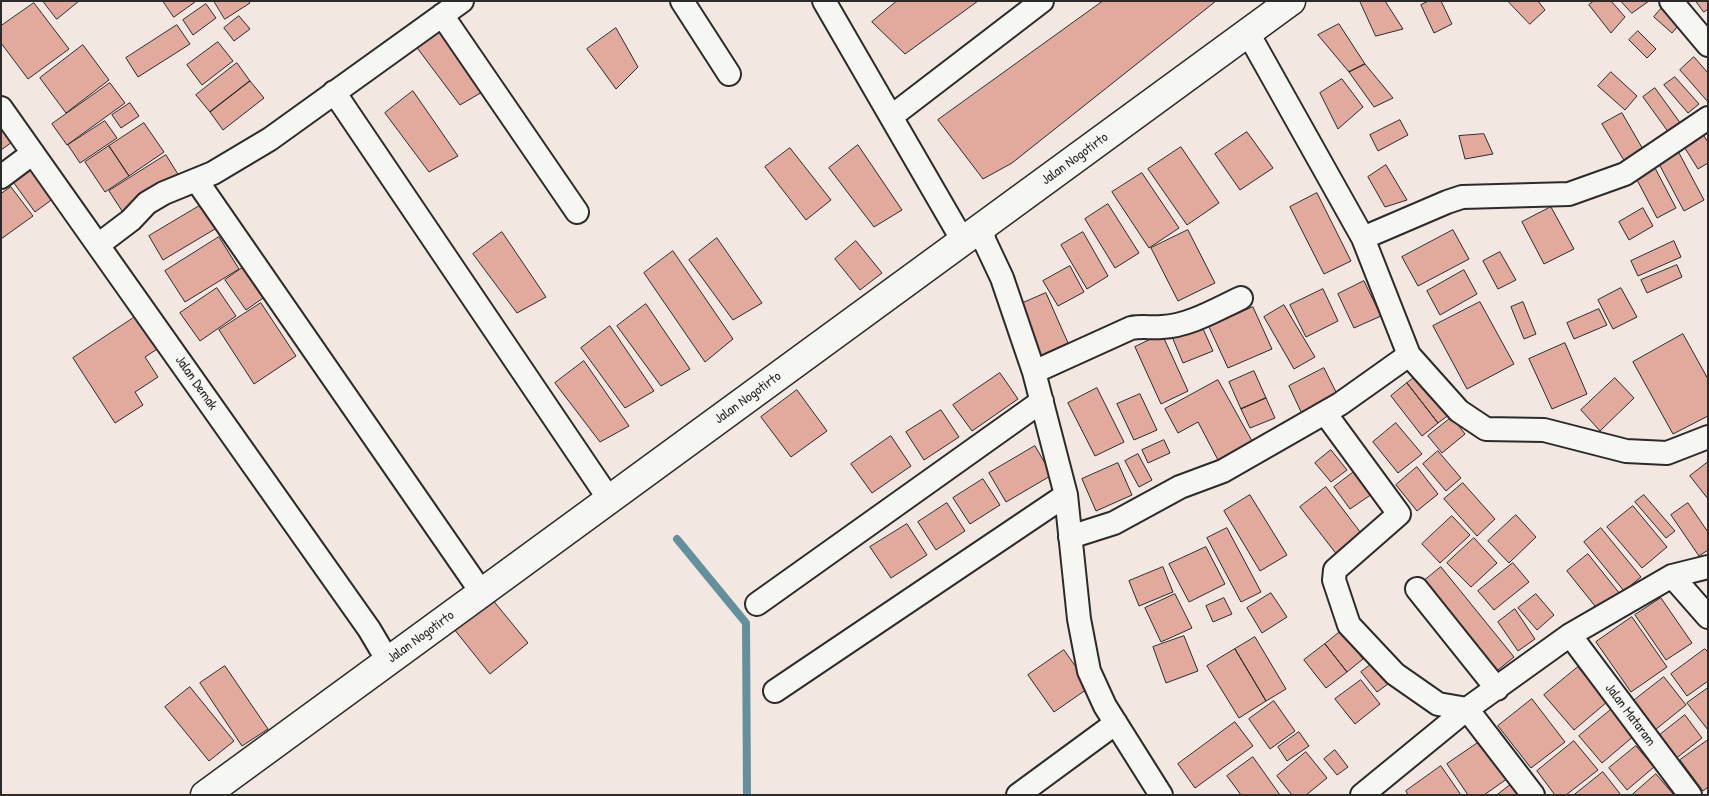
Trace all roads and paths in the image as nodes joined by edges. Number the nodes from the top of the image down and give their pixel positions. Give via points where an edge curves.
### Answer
1 (462, 1) edge
2 (682, 1) edge
3 (824, 1) edge
4 (1042, 1) edge
5 (1291, 1) edge
6 (1671, 1) edge
7 (442, 15) junction
8 (1699, 20) edge
9 (1248, 33) junction
10 (1708, 45) edge
11 (729, 74) dead end
12 (334, 92) junction
13 (1, 108) edge
14 (892, 116) junction
15 (1708, 118) edge
16 (34, 153) junction
17 (1, 177) edge
18 (197, 181) junction
19 (577, 212) dead end
20 (972, 235) junction
21 (1363, 238) junction
22 (98, 245) junction
23 (1241, 298) dead end
24 (1409, 355) junction
25 (1034, 372) junction
26 (1042, 401) junction
27 (1325, 413) junction
28 (1708, 437) edge
29 (1066, 495) junction
30 (609, 499) junction
31 (1070, 537) junction
32 (1708, 567) edge
33 (1672, 576) junction
34 (1417, 590) dead end
35 (482, 593) junction
36 (757, 604) dead end
37 (1708, 617) edge
38 (1570, 635) junction
39 (388, 660) junction
40 (1497, 688) junction
41 (775, 691) dead end
42 (1467, 709) junction
43 (1116, 723) junction
44 (1371, 792) edge
45 (204, 795) edge
46 (1018, 795) edge
47 (1160, 795) edge
48 (1533, 795) edge
49 (1690, 795) edge

1 - 7 street
2 - 11 street
3 - 14 street
4 - 14 street
5 - 9 street, Jalan Nogotirto
6 - 8 street
7 - 12 street
7 - 19 street
8 - 10 street
9 - 20 street, Jalan Nogotirto
9 - 21 street
12 - 18 street via 248,153
12 - 30 street
13 - 16 street, Jalan Demak
14 - 20 street
15 - 21 street via 1624,174 1569,194 1462,198
16 - 17 street
16 - 22 street, Jalan Demak
18 - 22 street via 147,203
18 - 35 street
20 - 25 street via 985,242 1002,278
20 - 30 street, Jalan Nogotirto
21 - 24 street
22 - 39 street, Jalan Demak
23 - 25 street via 1181,323 1131,328
24 - 27 street
24 - 28 street via 1459,411 1486,429 1544,430 1626,452 1667,453
25 - 26 street
26 - 29 street
26 - 36 street
27 - 31 street via 1223,471 1180,488 1114,524
27 - 42 street via 1399,514 1336,570 1334,580 1349,625 1395,674 1438,704
29 - 31 street
29 - 41 street
30 - 35 street, Jalan Nogotirto
31 - 43 street via 1082,645 1089,671
32 - 33 street
33 - 37 street
33 - 38 street
34 - 40 street
35 - 39 street, Jalan Nogotirto
38 - 40 street
38 - 49 street, Jalan Mataram
39 - 45 street, Jalan Nogotirto
40 - 42 street
42 - 44 street
42 - 48 street
43 - 46 street
43 - 47 street

